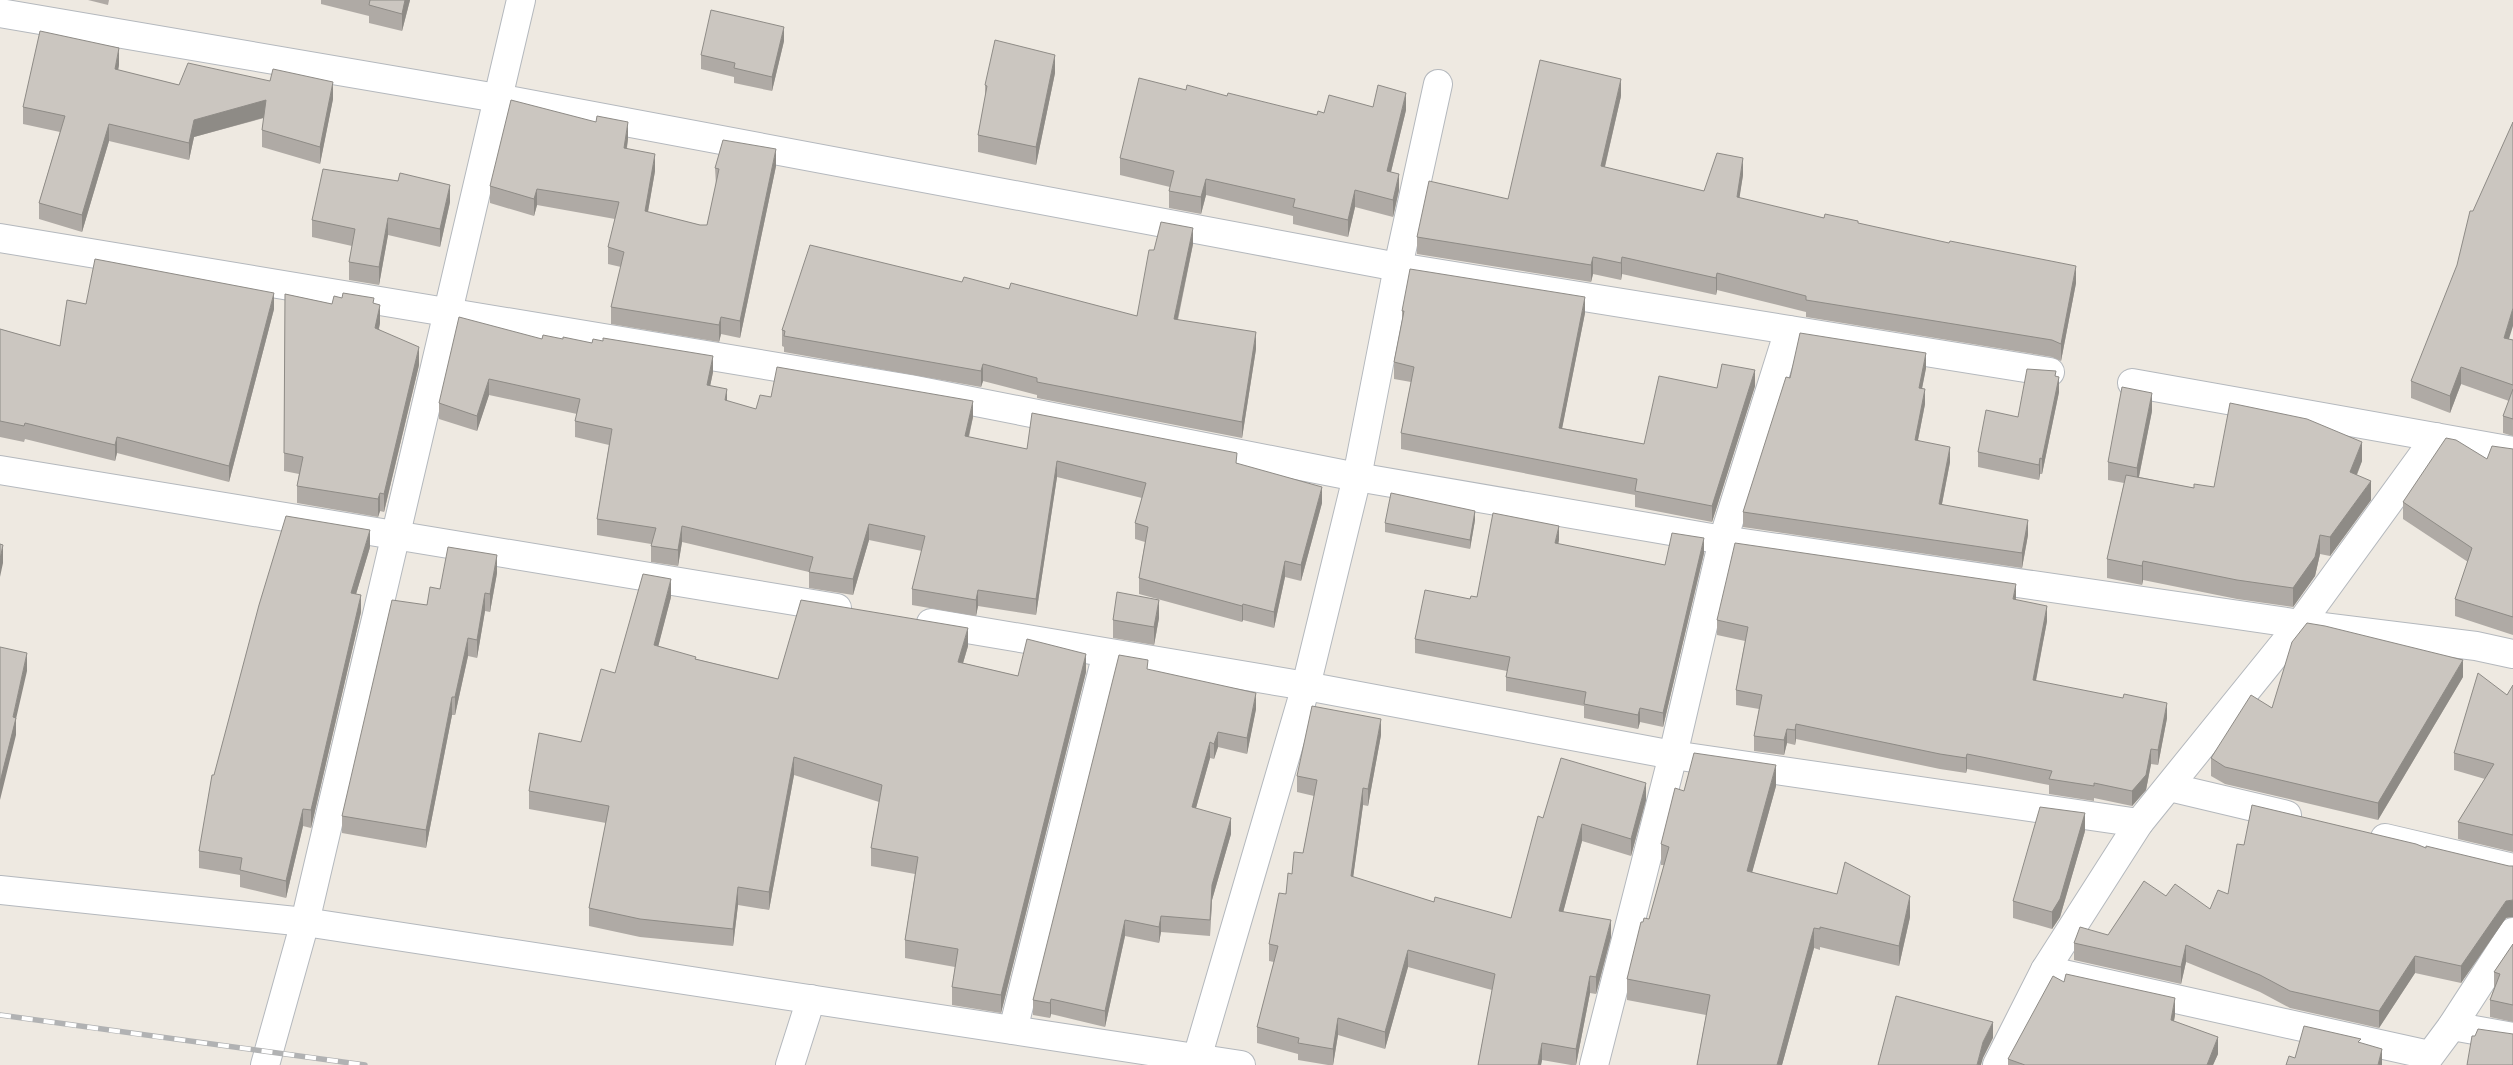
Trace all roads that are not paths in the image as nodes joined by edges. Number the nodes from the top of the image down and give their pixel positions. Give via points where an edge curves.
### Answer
1 (521, 0) edge
2 (0, 12) edge
3 (1438, 84) dead end
4 (498, 98) junction
5 (0, 238) edge
6 (1398, 267) junction
7 (446, 312) junction
8 (1789, 330) junction
9 (2050, 372) edge
10 (2132, 383) dead end
11 (2436, 437) junction
12 (2513, 451) edge
13 (0, 470) edge
14 (1357, 477) junction
15 (396, 534) junction
16 (1723, 540) junction
17 (863, 612) edge
18 (902, 619) edge
19 (2300, 624) junction
20 (1107, 653) junction
21 (2513, 654) edge
22 (1306, 686) junction
23 (1673, 755) junction
24 (2169, 787) junction
25 (2312, 821) edge
26 (2140, 824) junction
27 (2360, 832) edge
28 (2513, 868) edge
29 (0, 890) edge
30 (305, 922) junction
31 (2513, 932) edge
32 (2045, 970) junction
33 (811, 999) junction
34 (2452, 1026) junction
35 (1013, 1030) junction
36 (2513, 1037) edge
37 (1197, 1058) junction
38 (2426, 1060) edge
39 (265, 1065) edge
40 (790, 1065) edge
41 (1241, 1065) edge
42 (1594, 1065) edge
43 (1998, 1065) edge

1 - 4 street
2 - 4 street
3 - 6 street
4 - 6 street
4 - 7 street
5 - 7 street
6 - 8 street
6 - 14 street
7 - 14 street via 910,389
7 - 15 street
8 - 9 street
8 - 16 street
10 - 11 street
11 - 12 street
11 - 19 street
13 - 15 street
14 - 16 street
14 - 22 street
15 - 17 street
15 - 30 street
16 - 19 street
16 - 23 street
18 - 20 street
19 - 21 street via 2447,642
19 - 24 street
20 - 22 street
20 - 35 street
22 - 23 street
22 - 37 street
23 - 26 street
23 - 42 street
24 - 25 street
24 - 26 street
26 - 32 street
27 - 28 street
29 - 30 street
30 - 33 street
30 - 39 street
31 - 34 street
32 - 38 street
32 - 43 street
33 - 35 street
33 - 40 street
34 - 36 street
34 - 38 street
35 - 37 street
37 - 41 street

